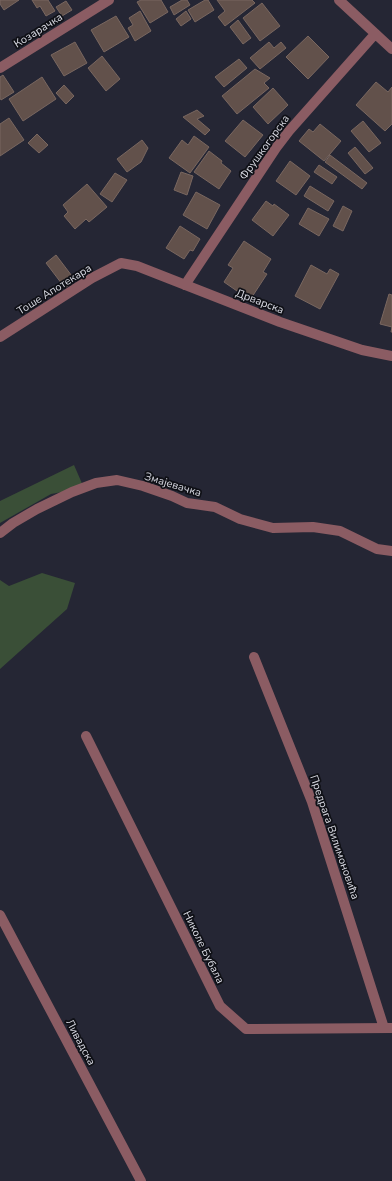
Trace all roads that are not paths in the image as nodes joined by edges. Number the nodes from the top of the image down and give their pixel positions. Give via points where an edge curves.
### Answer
1 (109, 0) edge
2 (339, 0) edge
3 (375, 34) junction
4 (392, 49) edge
5 (0, 68) edge
6 (121, 263) joint
7 (185, 285) junction
8 (0, 337) edge
9 (392, 356) edge
10 (0, 533) edge
11 (392, 551) edge
12 (254, 657) dead end
13 (86, 736) dead end
14 (0, 915) edge
15 (388, 1028) edge
16 (141, 1181) edge

1 - 5 street, Козарачка
2 - 3 street
3 - 4 street
3 - 7 street, Фрушкогорска via 285,136
6 - 7 street, Дрварска via 137,266
6 - 8 street, Тоше Апотекара via 92,278
7 - 9 street, Дрварска via 280,322 354,347
10 - 11 street, Змајевачка via 37,509 72,492 96,483 117,480 143,486 187,503 215,507 240,519 273,528 340,531 377,549
12 - 15 street, Предрага Вилимоновића via 312,802
13 - 15 street, Николе Бубала via 220,1006 246,1029
14 - 16 street, Ливадска

